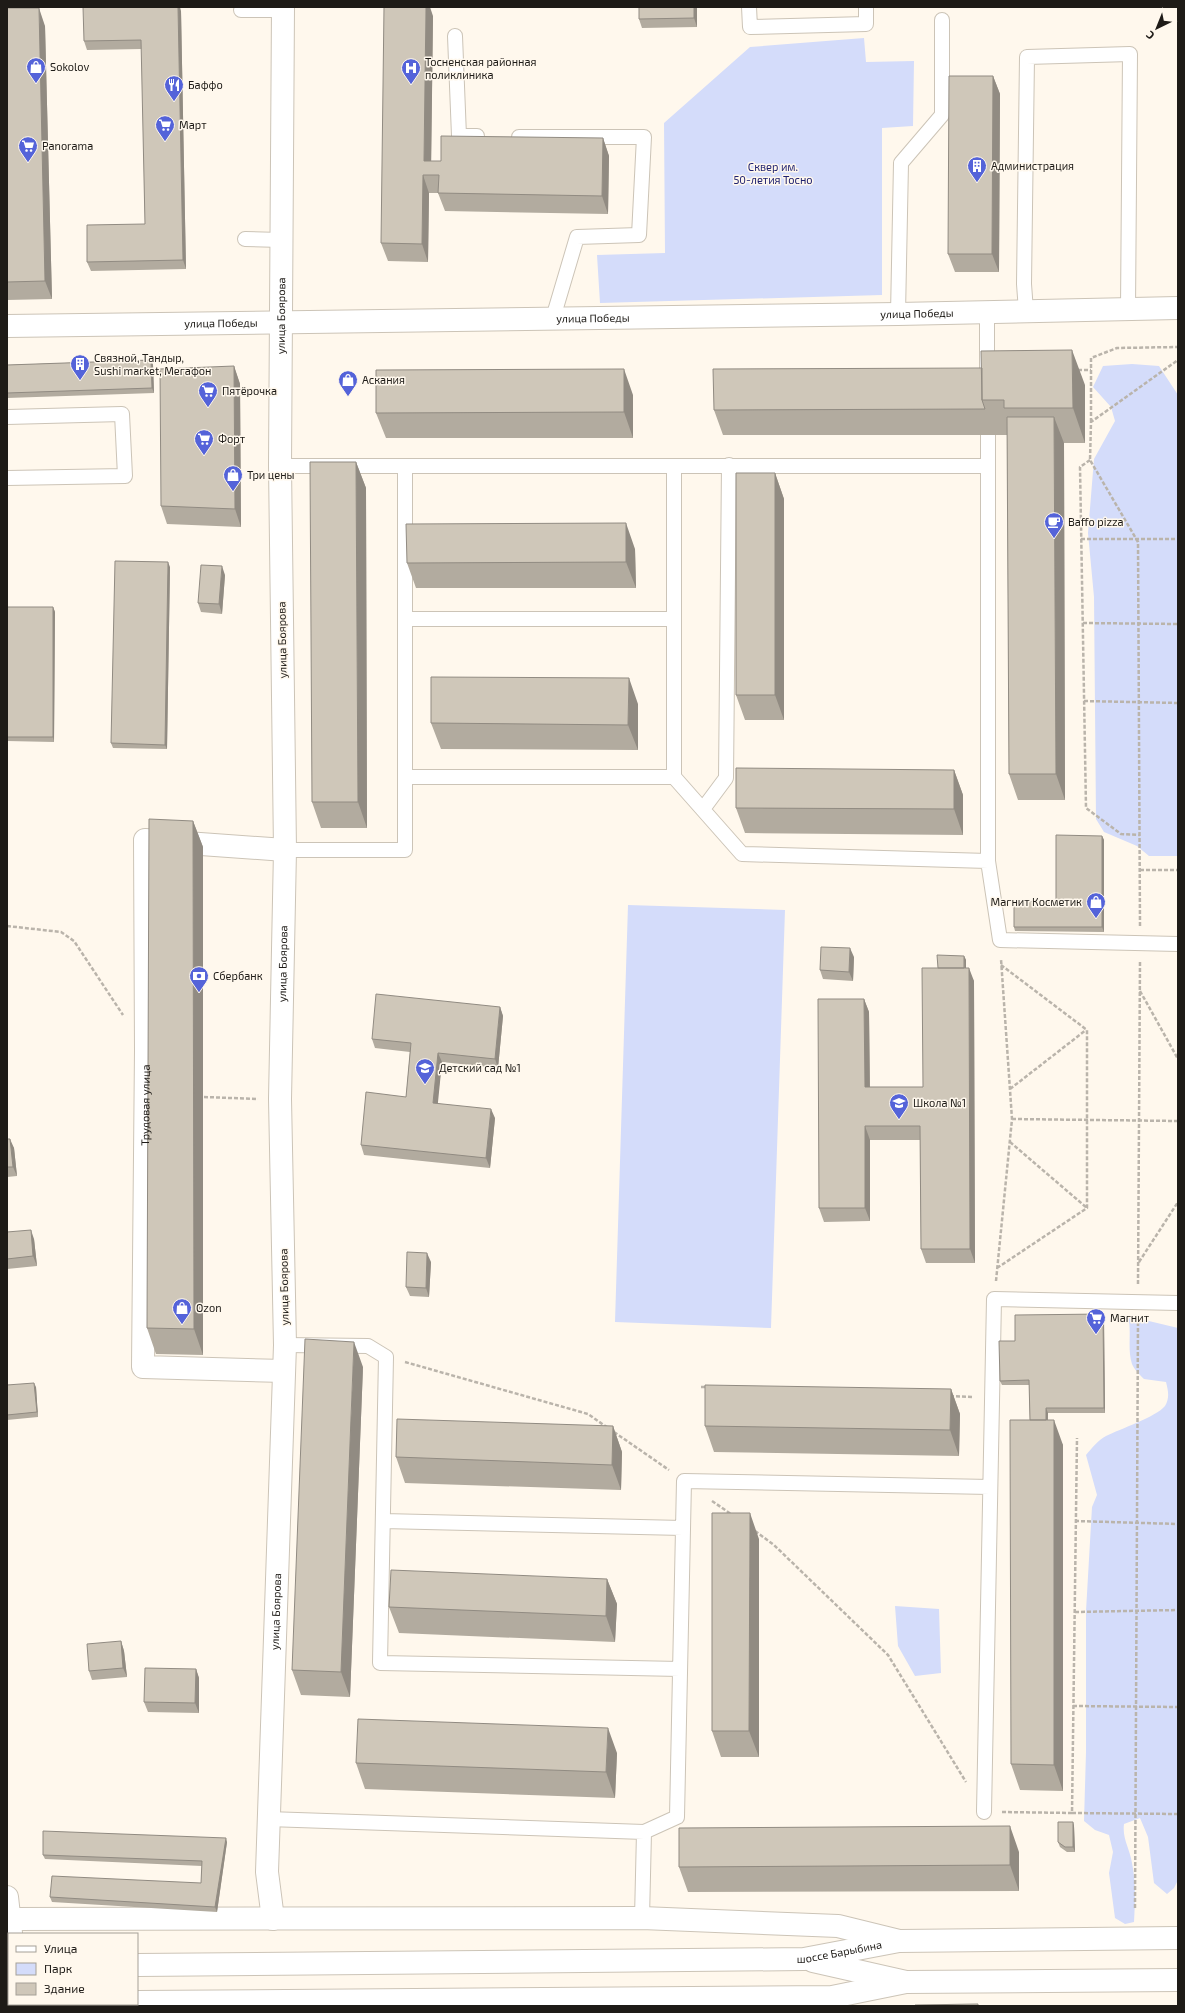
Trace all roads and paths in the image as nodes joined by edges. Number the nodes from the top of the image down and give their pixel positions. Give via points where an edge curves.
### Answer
1 (749, 7) edge
2 (866, 7) edge
3 (283, 8) edge
4 (242, 10) dead end
5 (942, 20) dead end
6 (455, 36) dead end
7 (490, 136) edge
8 (505, 137) edge
9 (245, 239) dead end
10 (281, 240) junction
11 (1178, 308) edge
12 (1128, 309) junction
13 (1026, 311) junction
14 (987, 312) junction
15 (898, 314) junction
16 (553, 318) junction
17 (281, 322) junction
18 (7, 326) edge
19 (1178, 347) edge
20 (1178, 360) edge
21 (1075, 370) dead end
22 (1091, 370) junction
23 (987, 386) edge
24 (7, 417) edge
25 (1091, 422) junction
26 (988, 435) edge
27 (1090, 460) junction
28 (729, 465) junction
29 (280, 466) junction
30 (405, 466) junction
31 (674, 466) junction
32 (988, 466) junction
33 (7, 478) edge
34 (1081, 539) junction
35 (1136, 539) junction
36 (1178, 539) edge
37 (405, 619) junction
38 (674, 619) junction
39 (1083, 623) junction
40 (1138, 623) junction
41 (1178, 624) edge
42 (1084, 701) junction
43 (1139, 702) junction
44 (1178, 703) edge
45 (405, 776) junction
46 (674, 777) junction
47 (703, 809) junction
48 (1140, 835) junction
49 (285, 850) junction
50 (988, 861) junction
51 (1140, 870) junction
52 (1178, 870) edge
53 (7, 926) edge
54 (1000, 940) junction
55 (1140, 943) junction
56 (1178, 944) edge
57 (1001, 965) junction
58 (1140, 990) junction
59 (125, 1018) dead end
60 (1086, 1030) junction
61 (1178, 1059) edge
62 (1010, 1089) junction
63 (204, 1097) dead end
64 (280, 1099) junction
65 (1012, 1120) junction
66 (1087, 1120) junction
67 (1139, 1120) junction
68 (1178, 1121) edge
69 (1010, 1142) junction
70 (1178, 1202) edge
71 (1087, 1208) junction
72 (1139, 1264) junction
73 (997, 1268) junction
74 (994, 1299) junction
75 (1138, 1302) junction
76 (1178, 1302) edge
77 (285, 1345) junction
78 (386, 1357) junction
79 (284, 1371) junction
80 (702, 1387) dead end
81 (709, 1387) edge
82 (945, 1396) edge
83 (992, 1397) junction
84 (1076, 1438) dead end
85 (684, 1481) junction
86 (990, 1487) junction
87 (736, 1517) edge
88 (383, 1521) junction
89 (1076, 1521) junction
90 (1137, 1523) junction
91 (1178, 1524) edge
92 (748, 1526) edge
93 (683, 1528) junction
94 (1137, 1610) junction
95 (1178, 1610) edge
96 (1074, 1612) junction
97 (680, 1669) junction
98 (1073, 1706) junction
99 (1136, 1707) junction
100 (1178, 1707) edge
101 (984, 1812) junction
102 (1072, 1813) junction
103 (1136, 1814) junction
104 (1178, 1814) edge
105 (268, 1818) junction
106 (644, 1832) junction
107 (7, 1897) edge
108 (1135, 1908) dead end
109 (642, 1918) junction
110 (273, 1919) junction
111 (10, 1927) edge
112 (1178, 1938) edge
113 (899, 1941) junction
114 (804, 1959) junction
115 (138, 1965) edge
116 (1178, 1980) edge
117 (906, 1982) junction
118 (138, 2002) edge
119 (832, 2002) edge

1 - 2 lane via 750,27 866,24
3 - 4 lane
3 - 10 street, улица Боярова
5 - 15 lane via 942,116 901,163
6 - 7 lane via 459,136
8 - 16 lane via 644,137 639,235 577,237
9 - 10 lane
10 - 17 street, улица Боярова
11 - 12 street, улица Победы
12 - 13 street, улица Победы
12 - 13 lane via 1130,54 1027,57 1024,284
13 - 14 street, улица Победы
14 - 15 street, улица Победы
14 - 23 lane
15 - 16 street, улица Победы
16 - 17 street, улица Победы
17 - 18 street, улица Победы
17 - 29 street, улица Боярова
19 - 22 path via 1117,348 1091,358
20 - 25 path
21 - 22 path
22 - 25 path
24 - 33 lane via 122,414 124,476
25 - 27 path
26 - 32 lane
27 - 34 path via 1080,467
27 - 35 path
28 - 31 lane
28 - 32 lane
28 - 47 lane via 726,778
29 - 30 lane
29 - 49 street, улица Боярова
30 - 31 lane
30 - 37 lane
31 - 38 lane
32 - 50 lane
34 - 35 path
34 - 39 path
35 - 36 path
35 - 40 path
37 - 38 lane
37 - 45 lane
38 - 46 lane
39 - 40 path
39 - 42 path
40 - 41 path
40 - 43 path
42 - 43 path
42 - 48 path via 1086,808 1121,834
43 - 44 path
43 - 48 path
45 - 46 lane
45 - 49 lane via 405,850
46 - 47 lane
47 - 50 lane via 742,854
48 - 51 path
49 - 64 street, улица Боярова
49 - 79 street, Трудовая улица via 145,840 143,1359 143,1367
50 - 54 lane
51 - 52 path
51 - 55 path
53 - 59 path via 61,932 74,941
54 - 55 lane
54 - 57 path
55 - 56 lane
55 - 58 path
57 - 60 path
57 - 62 path
58 - 61 path
58 - 67 path
60 - 62 path
60 - 66 path
62 - 65 path
63 - 64 path
64 - 77 street, улица Боярова
65 - 66 path
65 - 69 path
66 - 67 path
66 - 71 path
67 - 68 path
67 - 72 path
69 - 71 path
69 - 73 path
70 - 72 path
71 - 73 path
72 - 75 path
73 - 74 path
74 - 75 lane
74 - 83 lane
75 - 76 lane
75 - 90 path
77 - 78 lane via 368,1346
77 - 79 street, улица Боярова
78 - 85 path via 588,1414
78 - 88 lane
79 - 105 street, улица Боярова
80 - 81 path
82 - 83 path
83 - 86 lane
84 - 89 path
85 - 86 lane
85 - 87 path
85 - 93 lane
86 - 101 lane
88 - 93 lane
88 - 97 lane via 380,1663
89 - 90 path
89 - 96 path
90 - 91 path
90 - 94 path
92 - 101 path via 774,1545 888,1655
93 - 97 lane
94 - 95 path
94 - 96 path
94 - 99 path
96 - 98 path
97 - 106 lane via 678,1817
98 - 99 path
98 - 102 path
99 - 100 path
99 - 103 path
101 - 102 path
102 - 103 path
103 - 104 path
103 - 108 path
105 - 106 lane
105 - 110 street, улица Боярова via 267,1872
106 - 109 lane
107 - 111 street
109 - 110 street
109 - 113 street via 838,1926
110 - 111 street
112 - 113 street, шоссе Барыбина
113 - 114 street, шоссе Барыбина
114 - 115 street
114 - 117 street, шоссе Барыбина
116 - 117 street, шоссе Барыбина
117 - 119 street
118 - 119 street

